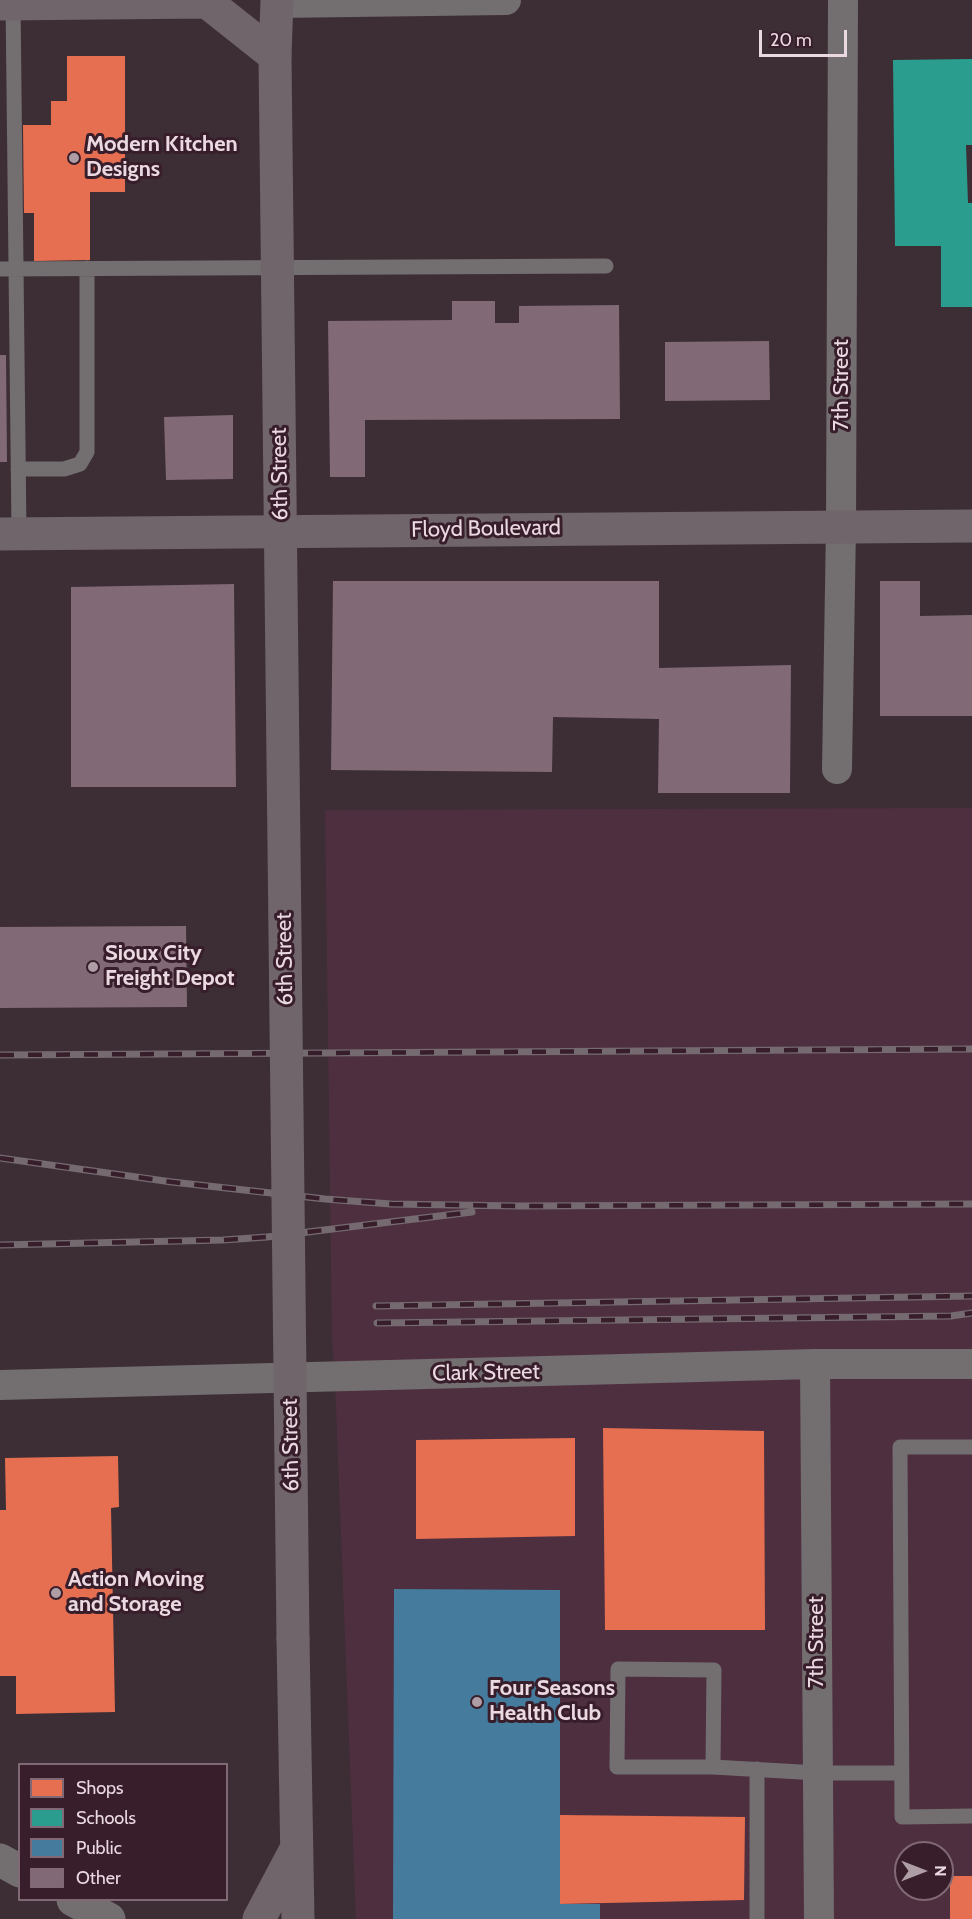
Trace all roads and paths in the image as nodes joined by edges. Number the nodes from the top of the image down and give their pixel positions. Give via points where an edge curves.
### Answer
1 (506, 0) edge
2 (843, 0) edge
3 (208, 1) edge
4 (277, 1) edge
5 (9, 3) edge
6 (275, 56) junction
7 (8, 118) edge
8 (606, 266) dead end
9 (17, 268) junction
10 (87, 268) junction
11 (0, 269) edge
12 (18, 470) junction
13 (841, 526) junction
14 (972, 526) edge
15 (9, 533) edge
16 (837, 769) dead end
17 (815, 1364) junction
18 (972, 1364) edge
19 (0, 1385) edge
20 (972, 1448) edge
21 (713, 1767) junction
22 (757, 1769) junction
23 (818, 1773) junction
24 (901, 1773) junction
25 (972, 1816) edge
26 (296, 1850) junction
27 (0, 1860) edge
28 (18, 1870) edge
29 (77, 1901) edge
30 (109, 1919) edge
31 (259, 1919) edge
32 (298, 1919) edge
33 (757, 1919) edge
34 (819, 1919) edge

1 - 4 street
2 - 13 street, 7th Street
3 - 5 main road
3 - 6 main road
4 - 6 main road, 6th Street
5 - 7 lane
6 - 26 main road, 6th Street, bridge
7 - 9 lane
8 - 10 lane
9 - 10 lane
9 - 11 lane
9 - 12 lane
10 - 12 lane via 87,452 80,464 64,469
12 - 15 lane
13 - 14 main road, Floyd Boulevard
13 - 15 main road, Floyd Boulevard
13 - 16 street, 7th Street
17 - 18 street, Clark Street
17 - 19 street, Clark Street
17 - 23 street, 7th Street
20 - 24 lane via 900,1448
21 - 21 lane via 714,1670 618,1669 617,1767
21 - 22 lane
22 - 23 lane
22 - 33 lane
23 - 24 lane
23 - 34 street, 7th Street
24 - 25 lane via 902,1817
26 - 31 main road
26 - 32 main road, 6th Street
27 - 28 street
29 - 30 street

